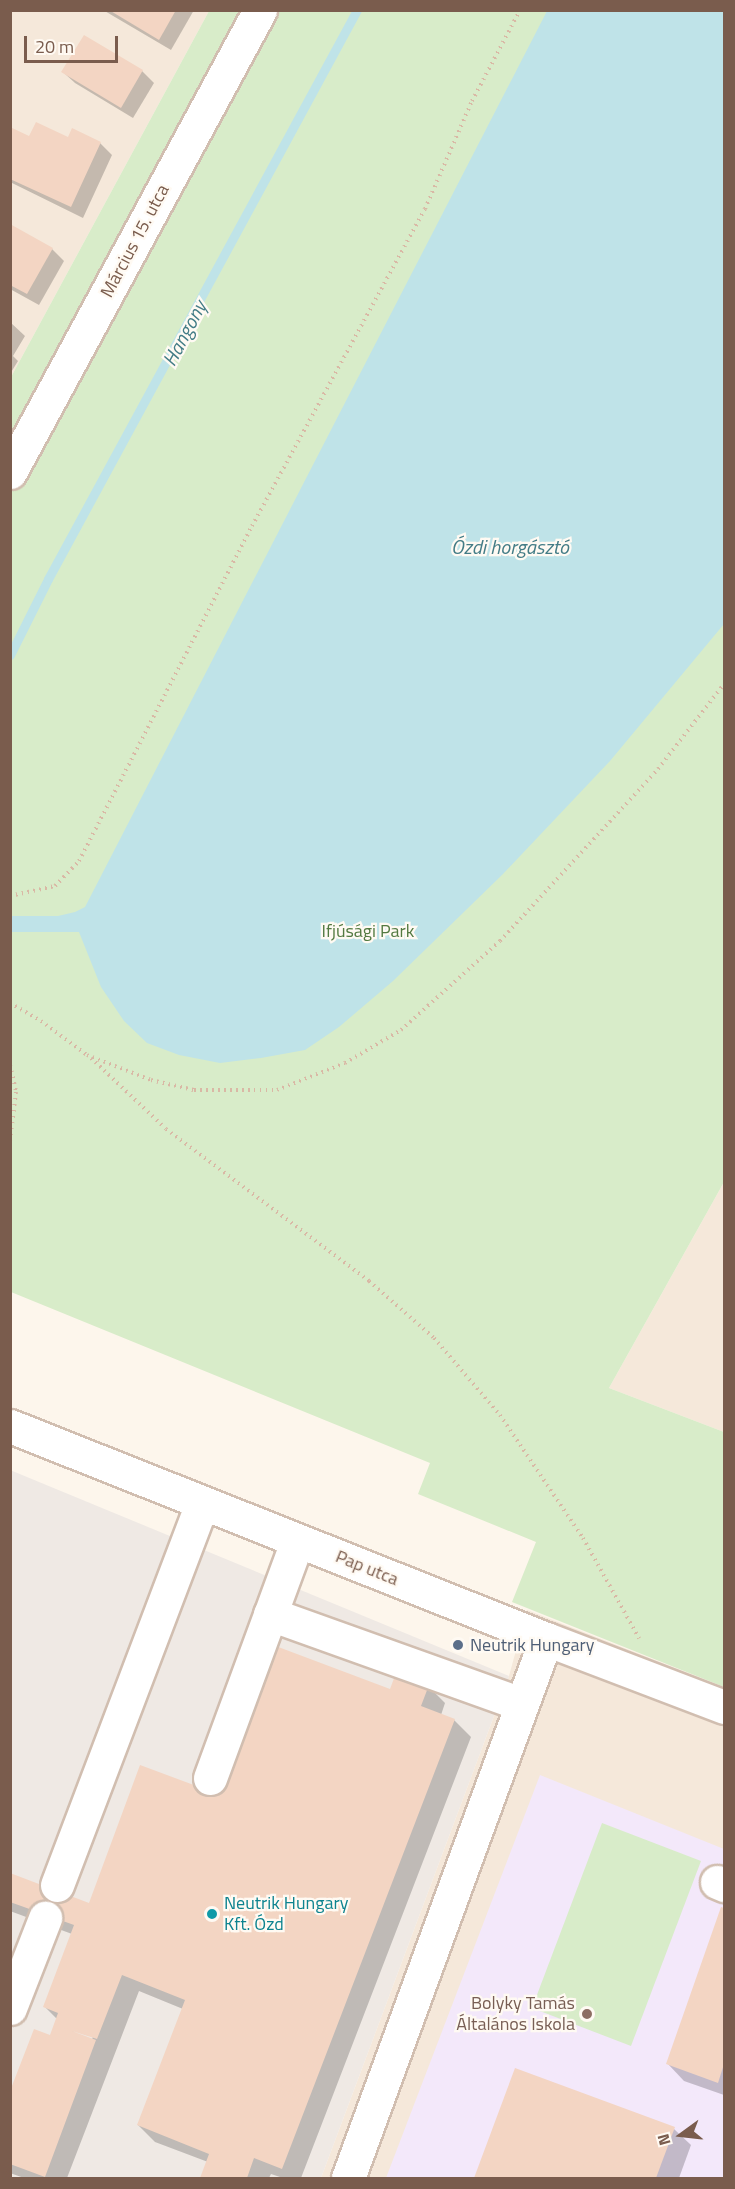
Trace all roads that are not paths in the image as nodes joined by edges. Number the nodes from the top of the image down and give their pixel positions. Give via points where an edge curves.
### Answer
1 (260, 10) edge
2 (10, 472) edge
3 (10, 1426) edge
4 (202, 1503) junction
5 (297, 1541) junction
6 (270, 1614) junction
7 (546, 1639) junction
8 (521, 1704) junction
9 (724, 1707) edge
10 (210, 1778) dead end
11 (57, 1885) dead end
12 (45, 1918) dead end
13 (10, 2008) edge
14 (348, 2178) edge

1 - 2 street, Március 15. utca
3 - 4 street, Pap utca
4 - 5 street, Pap utca
4 - 11 street
5 - 6 street
5 - 7 street, Pap utca
6 - 8 street
6 - 10 street
7 - 8 street
7 - 9 street, Pap utca
8 - 14 street
12 - 13 street

